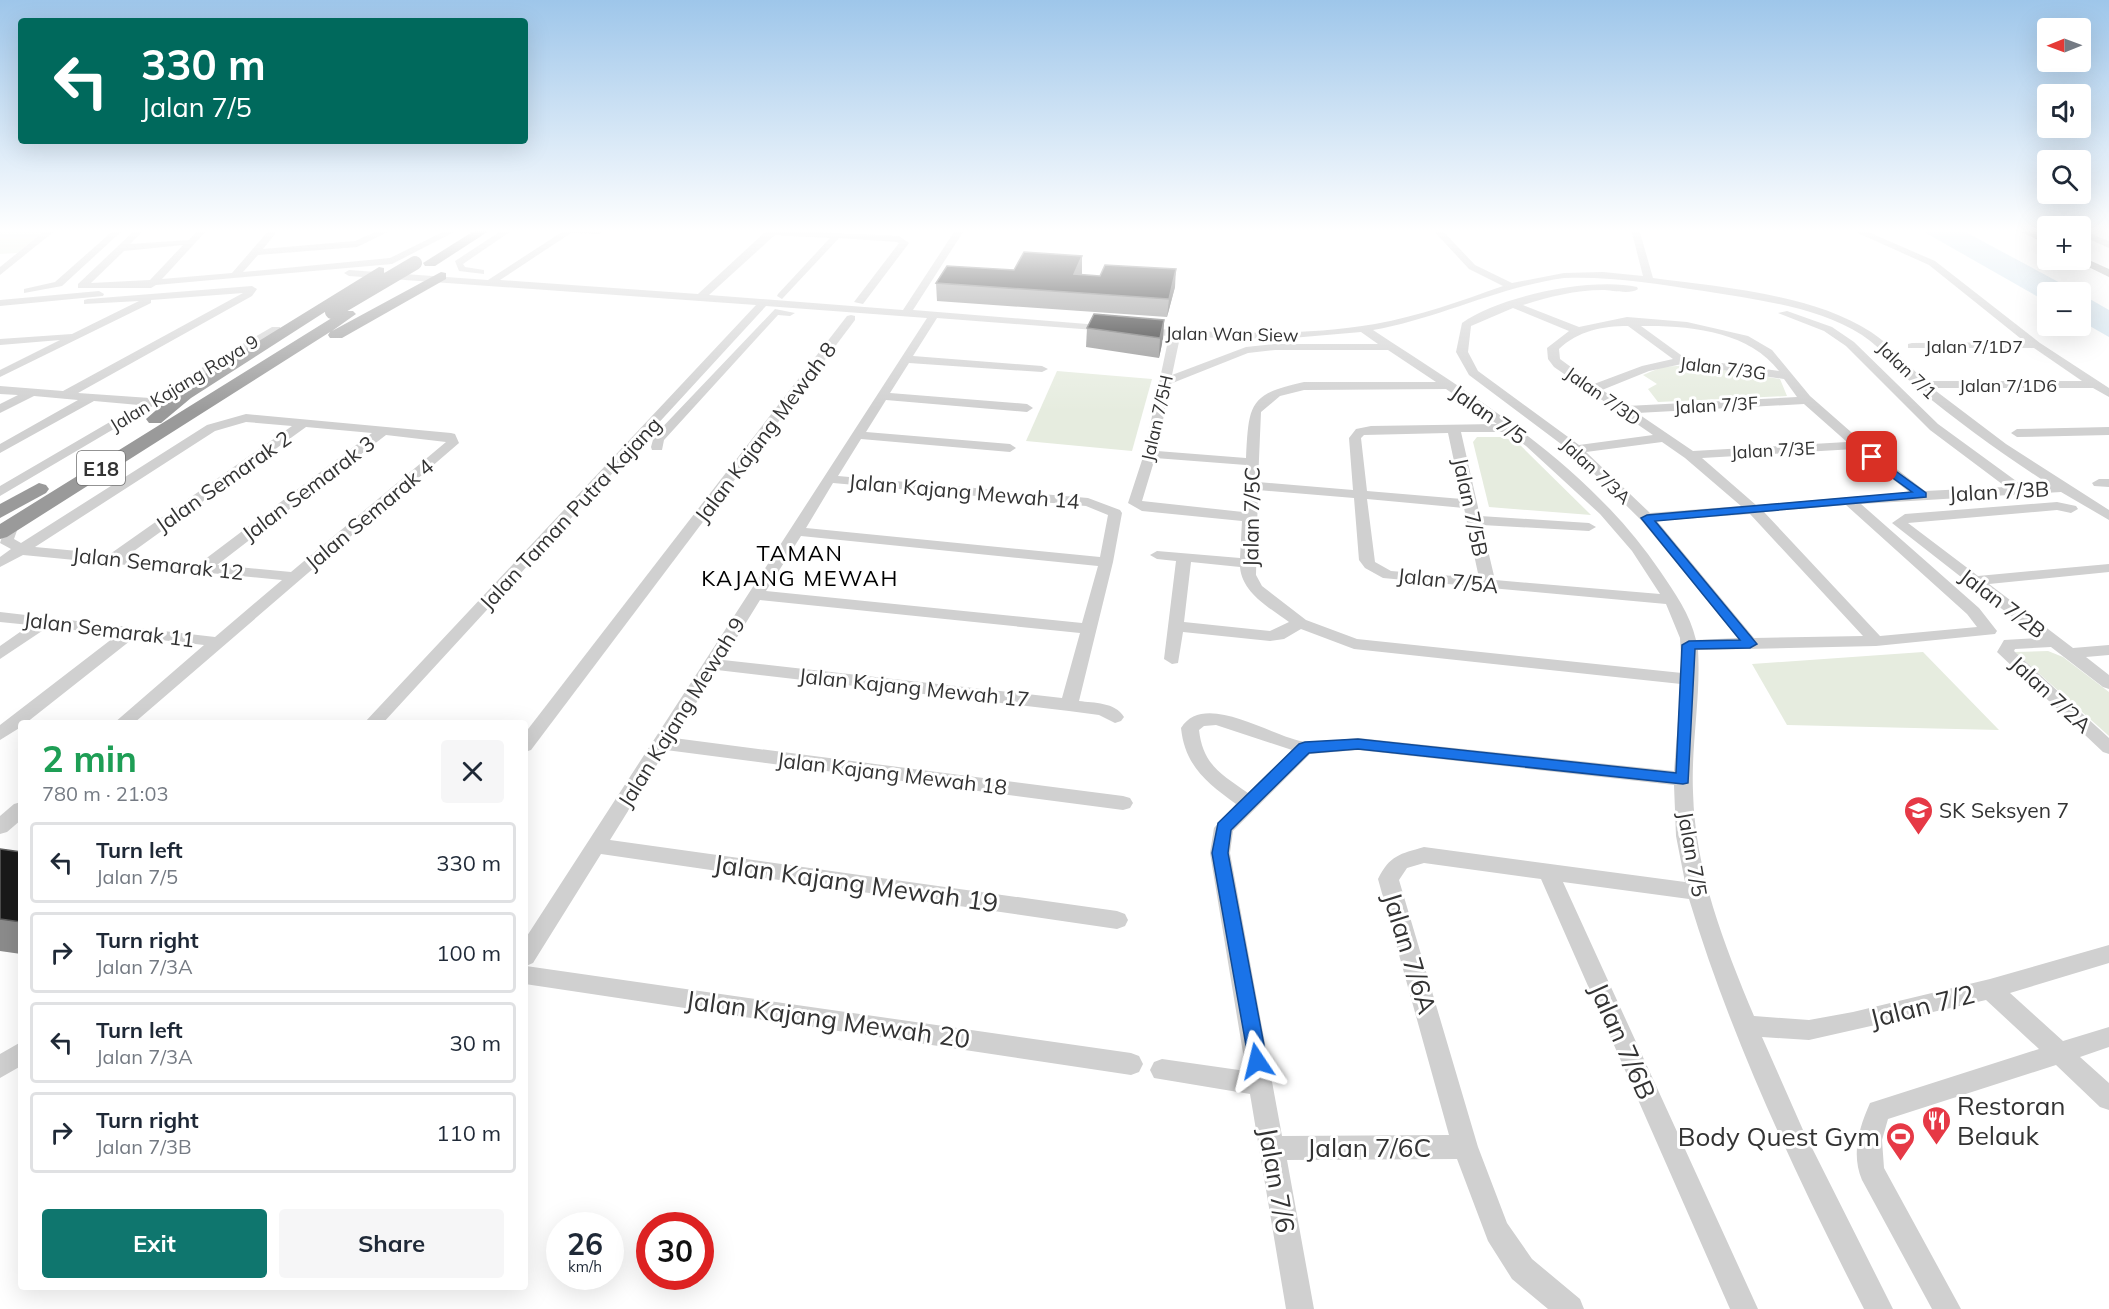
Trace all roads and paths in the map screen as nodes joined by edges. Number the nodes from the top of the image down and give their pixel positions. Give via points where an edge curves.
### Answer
1 (35, 290) edge
2 (117, 290) edge
3 (128, 290) edge
4 (148, 290) edge
5 (251, 290) edge
6 (339, 290) edge
7 (376, 290) edge
8 (380, 290) edge
9 (407, 290) edge
10 (421, 290) edge
11 (623, 290) edge
12 (708, 290) edge
13 (787, 290) edge
14 (868, 290) edge
15 (921, 290) edge
16 (1503, 290) edge
17 (1558, 290) edge
18 (1638, 290) edge
19 (1708, 290) edge
20 (1966, 290) edge
21 (0, 293) edge
22 (703, 295) junction
23 (782, 296) junction
24 (732, 302) junction
25 (859, 302) junction
26 (0, 303) edge
27 (764, 303) junction
28 (886, 303) dead end
29 (1514, 305) junction
30 (813, 306) junction
31 (388, 307) junction
32 (794, 307) junction
33 (0, 310) edge
34 (340, 313) junction
35 (905, 314) junction
36 (749, 318) junction
37 (851, 318) junction
38 (930, 320) junction
39 (1627, 320) junction
40 (276, 329) dead end
41 (1363, 329) junction
42 (1580, 331) junction
43 (1058, 333) dead end
44 (1175, 333) junction
45 (78, 335) junction
46 (0, 342) edge
47 (2036, 345) junction
48 (1912, 346) dead end
49 (1391, 347) junction
50 (905, 359) junction
51 (1682, 361) junction
52 (1042, 369) dead end
53 (0, 374) edge
54 (1786, 376) junction
55 (1167, 381) junction
56 (2095, 384) junction
57 (1447, 385) junction
58 (1920, 385) junction
59 (1593, 389) junction
60 (0, 390) edge
61 (31, 393) junction
62 (2109, 393) edge
63 (64, 395) junction
64 (882, 396) junction
65 (92, 398) junction
66 (1807, 400) junction
67 (1027, 408) dead end
68 (0, 409) edge
69 (1625, 410) junction
70 (154, 411) junction
71 (191, 412) junction
72 (304, 423) junction
73 (1511, 428) junction
74 (384, 430) junction
75 (1454, 430) junction
76 (2109, 431) edge
77 (2017, 433) dead end
78 (856, 435) junction
79 (1661, 438) junction
80 (1855, 445) junction
81 (657, 447) dead end
82 (1010, 448) dead end
83 (0, 449) edge
84 (1576, 449) junction
85 (1150, 454) junction
86 (1545, 454) junction
87 (1690, 455) junction
88 (1252, 462) junction
89 (829, 478) junction
90 (1251, 484) junction
91 (2064, 488) junction
92 (2018, 489) junction
93 (0, 492) edge
94 (1360, 494) junction
95 (1922, 495) junction
96 (1849, 501) junction
97 (1471, 504) junction
98 (1752, 508) junction
99 (2071, 509) dead end
100 (2109, 516) edge
101 (1249, 517) junction
102 (1647, 518) junction
103 (1474, 520) junction
104 (4, 524) edge
105 (1589, 527) dead end
106 (796, 531) junction
107 (22, 549) junction
108 (0, 551) edge
109 (1157, 555) dead end
110 (1184, 557) junction
111 (112, 559) junction
112 (1106, 562) junction
113 (0, 563) edge
114 (1247, 563) junction
115 (202, 568) junction
116 (2109, 568) edge
117 (295, 577) junction
118 (1974, 581) junction
119 (1488, 584) junction
120 (755, 595) junction
121 (1671, 600) junction
122 (0, 617) edge
123 (45, 622) junction
124 (1300, 623) junction
125 (1175, 626) junction
126 (1088, 629) junction
127 (132, 632) junction
128 (1876, 641) junction
129 (218, 642) junction
130 (2055, 642) junction
131 (1750, 644) junction
132 (1689, 645) junction
133 (2109, 650) edge
134 (2071, 653) junction
135 (0, 654) edge
136 (1172, 659) dead end
137 (711, 664) junction
138 (1688, 679) junction
139 (2109, 683) edge
140 (1069, 705) junction
141 (1115, 717) dead end
142 (18, 720) edge
143 (18, 720) edge
144 (127, 720) edge
145 (376, 720) edge
146 (0, 734) edge
147 (528, 742) edge
148 (661, 743) junction
149 (1305, 748) junction
150 (2109, 748) edge
151 (1683, 779) junction
152 (1123, 803) dead end
153 (1248, 803) junction
154 (18, 812) edge
155 (0, 827) edge
156 (596, 846) junction
157 (1548, 872) junction
158 (1697, 892) junction
159 (1118, 920) dead end
160 (528, 952) edge
161 (2105, 957) edge
162 (528, 975) edge
163 (1990, 989) junction
164 (1744, 1026) junction
165 (2109, 1037) edge
166 (2060, 1053) junction
167 (18, 1055) edge
168 (1131, 1064) dead end
169 (0, 1067) edge
170 (1162, 1070) dead end
171 (1261, 1084) junction
172 (2109, 1099) edge
173 (1465, 1147) junction
174 (1272, 1148) junction
175 (1300, 1309) edge
176 (1570, 1309) edge
177 (1743, 1309) edge
178 (1880, 1309) edge
179 (1947, 1309) edge

1 - 21 street
2 - 26 street
3 - 33 street
4 - 45 street
5 - 63 street
6 - 70 highway via 304,321
7 - 34 highway, E18, bridge
8 - 34 highway, E18
9 - 31 highway
10 - 31 highway
11 - 22 street, Jalan Wan Siew
12 - 22 street
13 - 23 street
14 - 25 street
15 - 35 street
16 - 41 street, Jalan 7/1 via 1429,314
17 - 29 street, Jalan 7/3A
18 - 92 street, Jalan 7/3A via 1763,309 1813,323 1850,344 1912,408
19 - 58 street, Jalan 7/1 via 1784,303 1835,318 1886,347
20 - 47 street
22 - 23 street
22 - 24 street, Jalan Wan Siew
23 - 25 street
24 - 27 street, Jalan Wan Siew
24 - 36 street via 746,310
25 - 28 street
27 - 30 street, Jalan Wan Siew
27 - 32 street, Jalan Wan Siew
27 - 36 street, Jalan Taman Putra Kajang
29 - 42 street
29 - 84 street, Jalan 7/3A via 1477,316 1466,326 1462,352 1467,365
30 - 32 street, Jalan Wan Siew
30 - 35 street, Jalan Wan Siew
31 - 71 highway
32 - 36 street
34 - 70 highway, E18
34 - 71 highway, E18
35 - 38 street, Jalan Wan Siew
36 - 145 street, Jalan Taman Putra Kajang
37 - 38 street
37 - 81 street via 775,312 658,439
37 - 147 street, Jalan Kajang Mewah 8
38 - 43 street
38 - 44 street, Jalan Wan Siew
38 - 50 street, Jalan Kajang Mewah 9
39 - 42 street, Jalan 7/3D
39 - 51 street
39 - 54 street, Jalan 7/3D via 1710,330 1746,339 1764,348
40 - 70 street, Jalan Kajang Raya 9
41 - 44 street, Jalan Wan Siew via 1262,337
41 - 49 street, Jalan 7/5
42 - 59 street, Jalan 7/3D via 1557,343 1553,348 1554,359
44 - 55 street, Jalan 7/5H
45 - 46 street
45 - 53 street
47 - 48 street, Jalan 7/1D7
47 - 56 street
49 - 55 street via 1246,350
49 - 57 street, Jalan 7/5
50 - 52 street
50 - 64 street, Jalan Kajang Mewah 9
51 - 54 street, Jalan 7/3G
51 - 59 street, Jalan 7/3G via 1646,368
54 - 66 street, Jalan 7/3D
55 - 85 street, Jalan 7/5H
56 - 58 street, Jalan 7/1D6
56 - 62 street
57 - 73 street, Jalan 7/5
57 - 88 street, Jalan 7/5C via 1313,386 1280,392 1262,400 1255,412
58 - 91 street, Jalan 7/1 via 1988,438
59 - 69 street, Jalan 7/3D
60 - 61 street
61 - 63 street
61 - 68 street
63 - 65 street
64 - 67 street
64 - 78 street, Jalan Kajang Mewah 9
65 - 70 street
65 - 83 street
66 - 69 street, Jalan 7/3F
66 - 80 street, Jalan 7/3D
69 - 79 street, Jalan 7/3D
70 - 93 street, Jalan Kajang Raya 9
70 - 104 highway, E18
71 - 104 highway, E18
72 - 74 street, Jalan Semarak 4
72 - 107 street, Jalan Semarak 4 via 246,418 211,428
72 - 111 street, Jalan Semarak 2
73 - 75 street, Jalan 7/5A
73 - 86 street, Jalan 7/5
74 - 115 street, Jalan Semarak 3
74 - 117 street, Jalan Semarak 4 via 451,437 453,443
75 - 94 street, Jalan 7/5A via 1360,432 1355,438
75 - 97 street, Jalan 7/5B
76 - 77 street
78 - 82 street
78 - 89 street, Jalan Kajang Mewah 9
79 - 84 street
79 - 87 street, Jalan 7/3D
80 - 87 street, Jalan 7/3E
80 - 95 street, Jalan 7/3D
84 - 86 street
84 - 102 street, Jalan 7/3A
85 - 88 street
85 - 101 street, Jalan 7/5H via 1135,503 1142,507
86 - 121 street, Jalan 7/5 via 1620,529 1644,557
87 - 98 street, Jalan 7/3D
88 - 90 street, Jalan 7/5C
89 - 106 street, Jalan Kajang Mewah 9
89 - 112 street, Jalan Kajang Mewah 14 via 1089,502 1115,513
90 - 94 street
90 - 101 street, Jalan 7/5C
91 - 92 street, Jalan 7/3B
91 - 100 street, Jalan 7/1
92 - 95 street, Jalan 7/3B
94 - 97 street
94 - 119 street, Jalan 7/5A via 1366,560 1370,566 1388,575
95 - 96 street, Jalan 7/3B
96 - 98 street, Jalan 7/3B
96 - 128 street via 1986,624 1989,631
97 - 103 street, Jalan 7/5B
98 - 102 street, Jalan 7/3B
98 - 128 street, Jalan 7/3D
99 - 118 street, Jalan 7/2B via 2057,506 1899,521
101 - 114 street, Jalan 7/5C
102 - 131 street, Jalan 7/3A
103 - 105 street
103 - 119 street, Jalan 7/5B
104 - 107 street via 6,541
106 - 112 street
106 - 120 street, Jalan Kajang Mewah 9
107 - 108 street, Jalan Semarak 12
107 - 111 street, Jalan Semarak 12
107 - 113 street
109 - 110 street
110 - 114 street
110 - 125 street
111 - 115 street, Jalan Semarak 12
112 - 126 street, Jalan Kajang Mewah 14
114 - 124 street, Jalan 7/5C via 1256,589
115 - 117 street, Jalan Semarak 12
116 - 118 street
117 - 129 street, Jalan Semarak 4
118 - 130 street, Jalan 7/2B
119 - 121 street, Jalan 7/5A
120 - 126 street
120 - 137 street, Jalan Kajang Mewah 9
121 - 132 street, Jalan 7/5
122 - 123 street, Jalan Semarak 11
123 - 127 street, Jalan Semarak 11
123 - 135 street
124 - 125 street via 1270,636
124 - 138 street, Jalan 7/5C via 1354,644
125 - 136 street
126 - 140 street, Jalan Kajang Mewah 14
127 - 129 street, Jalan Semarak 11
127 - 143 street
128 - 131 street
129 - 144 street, Jalan Semarak 4
130 - 134 street, Jalan 7/2B
130 - 150 street, Jalan 7/2A via 2010,644 2006,652
131 - 132 street
132 - 138 street, Jalan 7/5
133 - 134 street
134 - 139 street, Jalan 7/2B
137 - 140 street, Jalan Kajang Mewah 17
137 - 148 street, Jalan Kajang Mewah 9
138 - 151 street, Jalan 7/5
140 - 141 street, Jalan Kajang Mewah 17 via 1104,710
142 - 146 street
148 - 152 street, Jalan Kajang Mewah 18
148 - 156 street, Jalan Kajang Mewah 9
149 - 151 street via 1358,744
149 - 153 street, Jalan 7/6
149 - 153 street via 1217,719 1200,720 1190,728 1200,767
151 - 158 street, Jalan 7/5 via 1688,848
153 - 171 street, Jalan 7/6 via 1224,828 1220,853
154 - 155 street
156 - 159 street, Jalan Kajang Mewah 19
156 - 160 street, Jalan Kajang Mewah 9
157 - 158 street, Jalan 7/6A
157 - 173 street, Jalan 7/6A via 1424,855 1400,862 1388,879
157 - 177 street, Jalan 7/6B
158 - 164 street, Jalan 7/5
161 - 163 street, Jalan 7/2
162 - 168 street, Jalan Kajang Mewah 20
163 - 164 street, Jalan 7/2 via 1809,1030
163 - 166 street
164 - 178 street, Jalan 7/5 via 1818,1192
165 - 166 street
166 - 172 street
166 - 179 street via 1879,1112 1869,1140 1871,1171
167 - 169 street
170 - 171 street
171 - 174 street, Jalan 7/6
173 - 174 street, Jalan 7/6C
173 - 176 street, Jalan 7/6A via 1497,1232 1522,1269
174 - 175 street, Jalan 7/6

